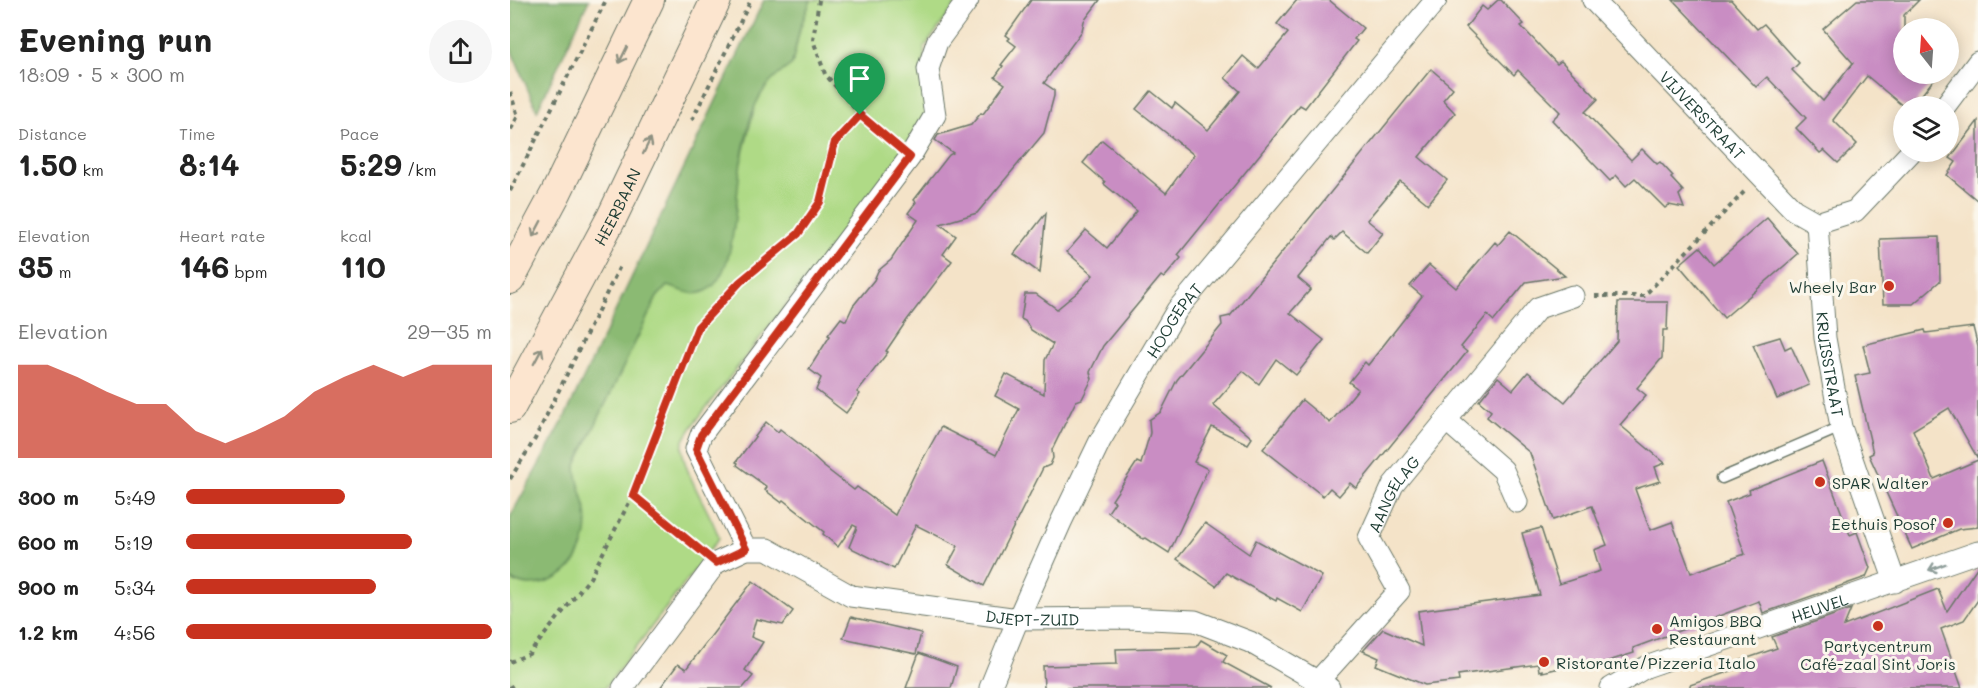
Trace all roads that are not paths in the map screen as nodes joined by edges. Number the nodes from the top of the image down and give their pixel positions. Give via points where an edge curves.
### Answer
1 (649, 0) edge
2 (716, 0) edge
3 (968, 0) edge
4 (1436, 0) edge
5 (1593, 0) edge
6 (1978, 62) edge
7 (1952, 96) edge
8 (1902, 162) edge
9 (1817, 223) junction
10 (510, 279) edge
11 (1573, 296) road end
12 (510, 408) edge
13 (1447, 421) junction
14 (1841, 427) junction
15 (1722, 478) dead end
16 (1517, 502) dead end
17 (746, 549) junction
18 (1978, 552) edge
19 (1895, 582) junction
20 (1018, 619) junction
21 (1323, 685) edge
22 (623, 688) edge
23 (990, 688) edge
24 (1611, 688) edge

1 -> 10 main road
12 -> 2 main road, HEERBAAN via 612,216
3 - 17 street via 937,42 928,69 935,115 910,157 701,435 696,449
4 - 20 street, HOOGEPAT via 1177,310 1100,441
5 - 9 street, VIJVERSTRAAT via 1794,210
6 - 7 street
8 - 9 street via 1855,212
9 - 14 street, KRUISSTRAAT via 1826,339
11 - 13 street, AANGELAG via 1538,309
13 - 16 street via 1503,470
13 - 21 street, AANGELAG via 1393,485 1369,538 1399,591
14 - 15 lane
14 - 19 street, KRUISSTRAAT
17 - 20 street, DJEPT-ZUID via 767,549 851,596
17 - 22 street via 716,563
18 -> 19 street, HEUVEL
19 - 24 street, HEUVEL via 1646,667
20 - 21 street, DJEPT-ZUID via 1195,621 1250,642
20 - 23 street, HOOGEPAT

